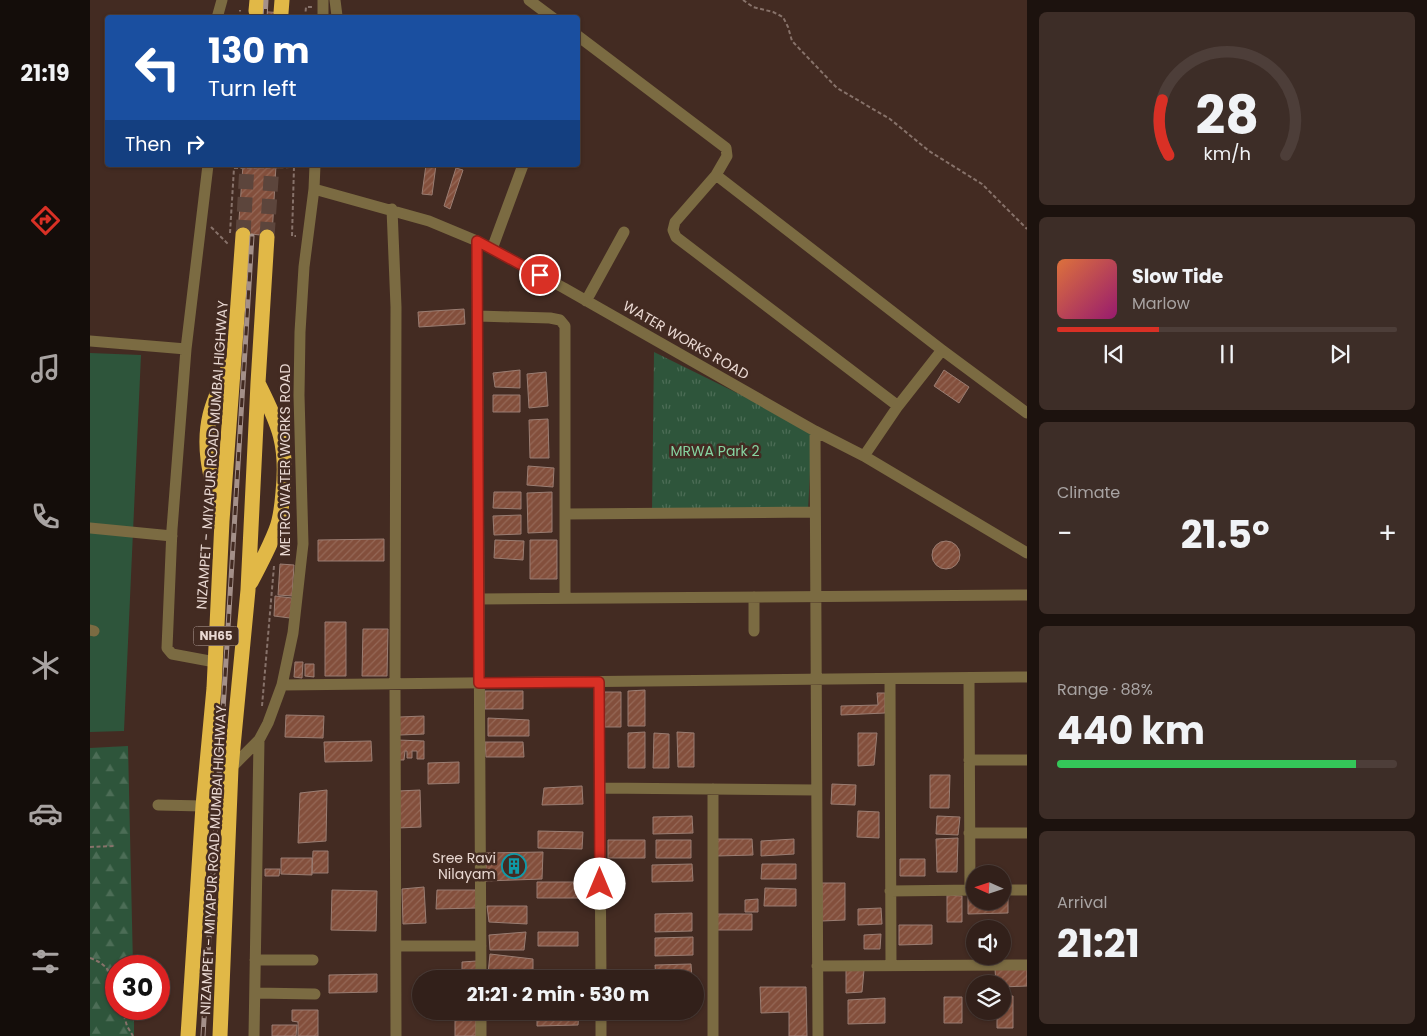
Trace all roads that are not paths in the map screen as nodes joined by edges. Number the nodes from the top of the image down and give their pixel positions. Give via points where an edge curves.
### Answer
1 (222, 0) edge
2 (323, 0) edge
3 (335, 0) edge
4 (529, 0) edge
5 (218, 15) edge
6 (323, 15) edge
7 (337, 15) edge
8 (549, 15) edge
9 (580, 38) edge
10 (208, 167) edge
11 (315, 167) edge
12 (522, 167) edge
13 (716, 175) junction
14 (314, 190) junction
15 (392, 210) junction
16 (624, 232) dead end
17 (243, 236) tunnel mouth
18 (267, 237) tunnel mouth
19 (477, 241) junction
20 (492, 249) junction
21 (586, 300) junction
22 (478, 316) junction
23 (90, 342) edge
24 (186, 350) junction
25 (942, 350) junction
26 (235, 352) junction
27 (258, 383) junction
28 (898, 406) junction
29 (1027, 413) edge
30 (815, 431) junction
31 (864, 456) junction
32 (815, 512) junction
33 (566, 514) junction
34 (222, 521) junction
35 (90, 528) edge
36 (172, 536) junction
37 (1027, 554) edge
38 (248, 590) junction
39 (1027, 595) edge
40 (815, 596) junction
41 (754, 597) junction
42 (565, 598) junction
43 (479, 599) junction
44 (754, 631) dead end
45 (215, 662) junction
46 (1027, 677) edge
47 (969, 678) junction
48 (890, 679) junction
49 (816, 680) junction
50 (599, 682) junction
51 (479, 683) junction
52 (395, 684) junction
53 (282, 685) junction
54 (259, 740) junction
55 (969, 760) junction
56 (1027, 760) edge
57 (231, 768) junction
58 (600, 788) junction
59 (713, 789) junction
60 (816, 790) junction
61 (158, 804) dead end
62 (203, 806) junction
63 (969, 833) junction
64 (1027, 833) edge
65 (971, 865) edge
66 (966, 890) edge
67 (1011, 890) edge
68 (1027, 890) edge
69 (890, 891) junction
70 (397, 946) junction
71 (481, 946) junction
72 (255, 960) junction
73 (313, 960) dead end
74 (891, 965) junction
75 (1027, 965) edge
76 (817, 966) junction
77 (481, 970) edge
78 (601, 970) edge
79 (255, 993) junction
80 (315, 994) dead end
81 (481, 1020) edge
82 (601, 1020) edge
83 (188, 1036) edge
84 (220, 1036) edge
85 (254, 1036) edge
86 (396, 1036) edge
87 (481, 1036) edge
88 (601, 1036) edge
89 (713, 1036) edge
90 (818, 1036) edge

1 - 5 street
2 - 6 street
3 - 7 street
4 - 8 street
9 - 13 street via 726,148 727,156
10 - 24 street
11 - 14 street, METRO WATER WORKS ROAD
12 - 20 street
13 - 25 street
13 - 28 street via 675,222 673,230 676,237
14 - 15 street, WATER WORKS ROAD
14 - 53 street, METRO WATER WORKS ROAD via 300,332 302,544 293,633
15 - 19 street, WATER WORKS ROAD via 429,220
15 - 52 street via 396,308
16 - 21 street
17 - 26 highway, NIZAMPET - MIYAPUR ROAD MUMBAI HIGHWAY / NH65
18 - 27 highway, NIZAMPET - MIYAPUR ROAD MUMBAI HIGHWAY / NH65
19 - 20 street, WATER WORKS ROAD
19 - 22 street
20 - 21 street, WATER WORKS ROAD
21 - 30 street, WATER WORKS ROAD
22 - 33 street via 550,318 560,320 565,326
22 - 43 street
23 - 24 street
24 - 36 street
25 - 28 street
25 - 29 street
26 - 34 highway, NIZAMPET - MIYAPUR ROAD MUMBAI HIGHWAY / NH65
26 - 34 highway via 210,414 206,443 207,464
27 - 38 highway, NIZAMPET - MIYAPUR ROAD MUMBAI HIGHWAY / NH65
27 - 38 highway via 276,420 284,446 285,475 277,528
28 - 31 street
30 - 31 street, WATER WORKS ROAD
30 - 32 street
31 - 37 street, WATER WORKS ROAD
32 - 33 street
32 - 40 street
33 - 42 street
34 - 45 highway, NIZAMPET - MIYAPUR ROAD MUMBAI HIGHWAY / NH65
35 - 36 street
36 - 45 street via 167,648 172,654
38 - 57 highway, NIZAMPET - MIYAPUR ROAD MUMBAI HIGHWAY / NH65
39 - 40 street
40 - 41 street
40 - 49 street
41 - 42 street
41 - 44 street
42 - 43 street
43 - 51 street
45 - 62 highway, NIZAMPET - MIYAPUR ROAD MUMBAI HIGHWAY / NH65
46 - 47 street
47 - 48 street
47 - 55 street
48 - 49 street
48 - 69 street
49 - 50 street
49 - 60 street
50 - 51 street
50 - 58 street
51 - 52 street
51 - 71 street
52 - 53 street
52 - 70 street
53 - 54 street, METRO WATER WORKS ROAD
54 - 57 street, METRO WATER WORKS ROAD
54 - 72 street
55 - 56 street
55 - 63 street
57 - 84 highway, NIZAMPET - MIYAPUR ROAD MUMBAI HIGHWAY / NH65
58 - 59 street
58 - 78 street
59 - 60 street
59 - 89 street
60 - 76 street
61 - 62 street
62 - 83 highway, NIZAMPET - MIYAPUR ROAD MUMBAI HIGHWAY / NH65
63 - 64 street
63 - 65 street
66 - 69 street
67 - 68 street
69 - 74 street
70 - 71 street
70 - 86 street
71 - 77 street
72 - 73 street
72 - 79 street
74 - 75 street
74 - 76 street
76 - 90 street
79 - 80 street
79 - 85 street
81 - 87 street
82 - 88 street

